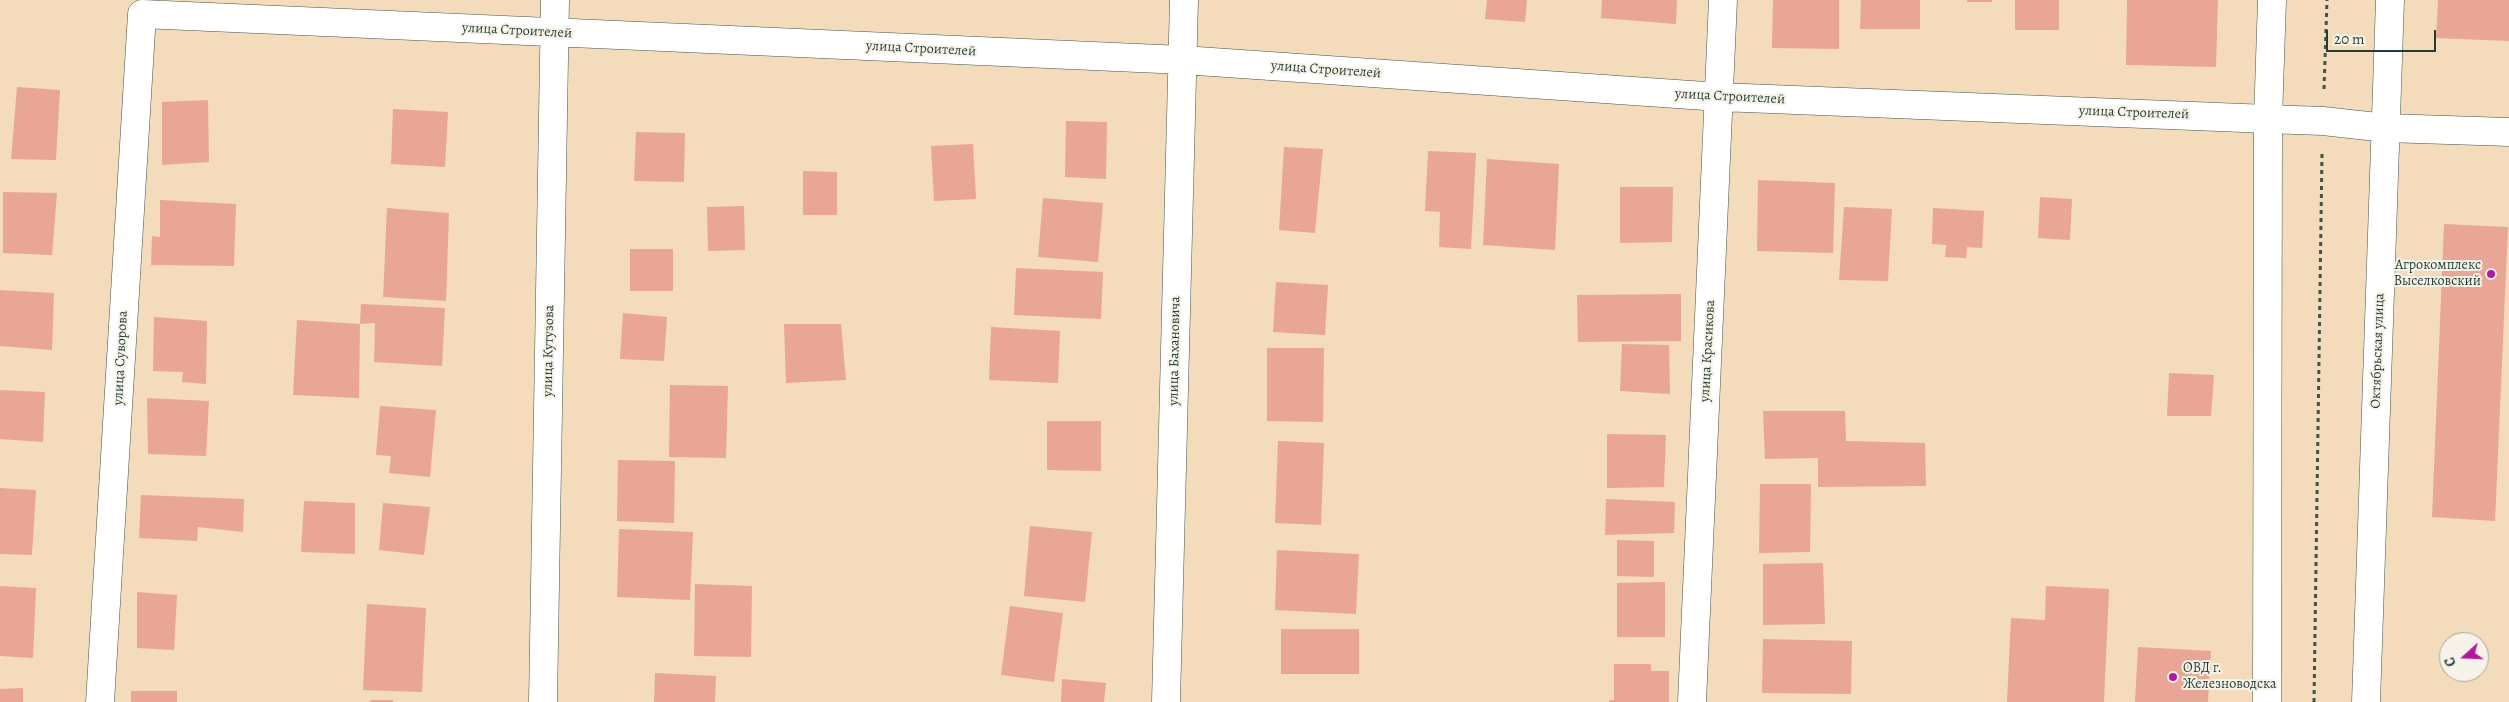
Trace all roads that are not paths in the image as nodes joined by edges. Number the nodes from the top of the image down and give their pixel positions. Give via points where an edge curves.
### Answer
1 (555, 0) edge
2 (1184, 0) edge
3 (1723, 0) edge
4 (2272, 0) edge
5 (2390, 0) edge
6 (142, 14) joint
7 (554, 32) junction
8 (1183, 60) junction
9 (1720, 97) junction
10 (2268, 119) junction
11 (2386, 128) junction
12 (2509, 132) edge
13 (100, 702) edge
14 (543, 702) edge
15 (1166, 702) edge
16 (1692, 702) edge
17 (2267, 702) edge
18 (2366, 702) edge

1 - 7 street, улица Кутузова
2 - 8 street, улица Бахановича
3 - 9 street, улица Красикова
4 - 10 street
5 - 11 street, Октябрьская улица
6 - 7 street, улица Строителей
6 - 13 street, улица Суворова
7 - 8 street, улица Строителей
7 - 14 street, улица Кутузова
8 - 9 street, улица Строителей
8 - 15 street, улица Бахановича
9 - 10 street, улица Строителей
9 - 16 street, улица Красикова
10 - 11 street, улица Строителей
10 - 17 street
11 - 12 street, улица Строителей
11 - 18 street, Октябрьская улица

